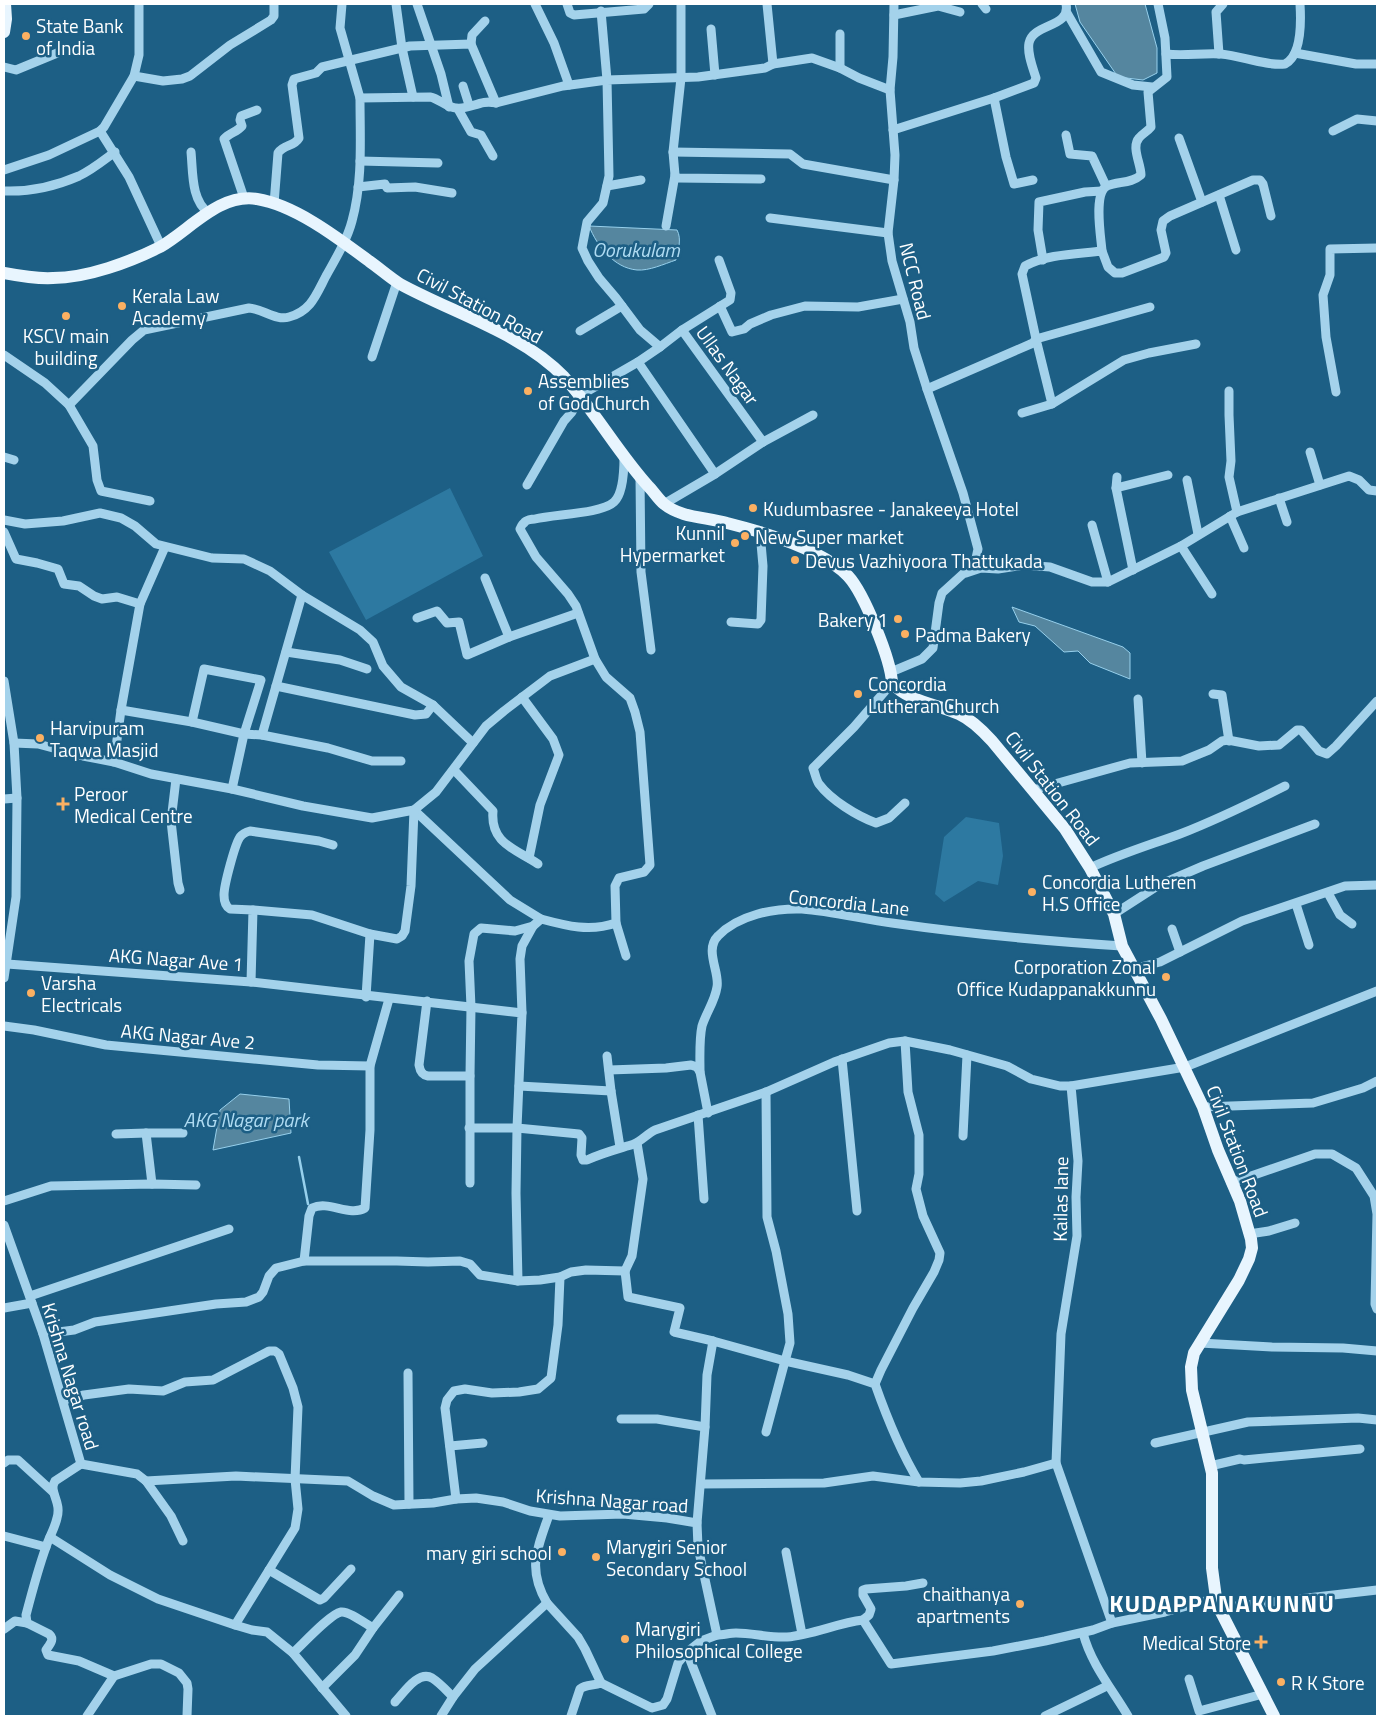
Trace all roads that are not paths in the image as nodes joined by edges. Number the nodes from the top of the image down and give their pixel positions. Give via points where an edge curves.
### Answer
1 (5, 4) edge
2 (140, 4) edge
3 (274, 4) edge
4 (342, 4) edge
5 (396, 4) edge
6 (417, 4) edge
7 (535, 4) edge
8 (567, 4) edge
9 (649, 4) edge
10 (681, 4) edge
11 (767, 4) edge
12 (894, 4) edge
13 (1158, 4) edge
14 (1223, 4) edge
15 (1300, 4) edge
16 (1066, 8) edge
17 (600, 11) junction
18 (960, 12) dead end
19 (894, 14) junction
20 (485, 21) dead end
21 (711, 29) dead end
22 (4, 32) edge
23 (840, 34) dead end
24 (471, 44) junction
25 (431, 45) junction
26 (402, 48) junction
27 (67, 49) dead end
28 (1295, 53) junction
29 (1166, 54) junction
30 (1219, 54) junction
31 (348, 60) junction
32 (773, 64) junction
33 (1377, 64) edge
34 (4, 66) edge
35 (840, 68) junction
36 (715, 75) junction
37 (134, 76) junction
38 (681, 78) junction
39 (607, 80) junction
40 (569, 84) junction
41 (463, 86) dead end
42 (1152, 87) junction
43 (890, 90) junction
44 (413, 97) junction
45 (360, 98) junction
46 (994, 98) junction
47 (496, 103) junction
48 (469, 105) junction
49 (454, 108) junction
50 (258, 110) dead end
51 (1377, 121) edge
52 (100, 130) junction
53 (893, 130) junction
54 (1334, 131) dead end
55 (1066, 135) dead end
56 (1179, 138) dead end
57 (115, 152) junction
58 (191, 152) dead end
59 (673, 152) junction
60 (493, 156) dead end
61 (360, 161) junction
62 (438, 163) dead end
63 (4, 170) edge
64 (675, 175) junction
65 (761, 179) dead end
66 (641, 180) dead end
67 (894, 180) junction
68 (1032, 180) dead end
69 (607, 186) junction
70 (358, 187) junction
71 (1104, 189) junction
72 (4, 191) edge
73 (452, 193) dead end
74 (1219, 196) junction
75 (244, 198) junction
76 (1202, 202) junction
77 (274, 204) junction
78 (209, 213) junction
79 (1271, 216) dead end
80 (770, 218) dead end
81 (666, 226) dead end
82 (888, 232) junction
83 (344, 244) junction
84 (161, 246) junction
85 (1377, 248) edge
86 (1236, 250) dead end
87 (1102, 251) junction
88 (719, 260) dead end
89 (1043, 260) junction
90 (4, 273) edge
91 (397, 282) junction
92 (904, 299) junction
93 (622, 306) junction
94 (720, 306) junction
95 (1150, 307) dead end
96 (682, 330) junction
97 (580, 331) dead end
98 (1036, 339) junction
99 (1196, 344) dead end
100 (660, 347) junction
101 (4, 355) edge
102 (372, 357) dead end
103 (638, 362) junction
104 (926, 389) junction
105 (1230, 391) dead end
106 (1336, 392) dead end
107 (579, 396) junction
108 (1052, 404) junction
109 (69, 405) junction
110 (1022, 413) dead end
111 (813, 415) dead end
112 (763, 442) junction
113 (1310, 452) dead end
114 (4, 457) edge
115 (624, 457) junction
116 (14, 460) dead end
117 (715, 474) junction
118 (1168, 475) dead end
119 (640, 477) junction
120 (1117, 477) dead end
121 (1187, 480) dead end
122 (527, 485) dead end
123 (1320, 485) junction
124 (1116, 488) junction
125 (1377, 491) edge
126 (1279, 498) junction
127 (150, 501) dead end
128 (664, 504) junction
129 (1233, 514) junction
130 (4, 520) edge
131 (1287, 522) dead end
132 (1092, 525) dead end
133 (4, 532) edge
134 (760, 532) junction
135 (1198, 534) junction
136 (165, 546) junction
137 (1181, 546) junction
138 (1244, 548) dead end
139 (1133, 570) junction
140 (962, 575) junction
141 (485, 578) dead end
142 (1108, 582) junction
143 (1212, 594) dead end
144 (302, 595) junction
145 (140, 604) junction
146 (578, 613) junction
147 (417, 618) dead end
148 (731, 622) dead end
149 (509, 637) junction
150 (651, 650) dead end
151 (286, 652) junction
152 (595, 659) junction
153 (366, 669) dead end
154 (892, 678) junction
155 (4, 681) edge
156 (276, 686) junction
157 (1213, 694) dead end
158 (522, 697) junction
159 (1138, 699) dead end
160 (433, 705) junction
161 (1376, 706) edge
162 (121, 710) junction
163 (7, 719) edge
164 (192, 722) junction
165 (244, 734) junction
166 (262, 735) junction
167 (1229, 740) junction
168 (473, 742) junction
169 (14, 743) junction
170 (114, 762) junction
171 (401, 762) dead end
172 (1142, 763) junction
173 (454, 770) junction
174 (176, 780) junction
175 (1286, 786) dead end
176 (232, 789) junction
177 (1033, 790) junction
178 (17, 798) junction
179 (4, 799) edge
180 (904, 803) dead end
181 (414, 810) junction
182 (1315, 824) dead end
183 (333, 845) dead end
184 (529, 858) junction
185 (538, 864) dead end
186 (1090, 868) junction
187 (1377, 885) edge
188 (180, 890) dead end
189 (1328, 893) junction
190 (1296, 904) junction
191 (253, 910) junction
192 (1114, 914) junction
193 (541, 919) junction
194 (616, 923) junction
195 (1352, 924) dead end
196 (533, 926) junction
197 (1172, 929) dead end
198 (370, 934) junction
199 (1309, 945) dead end
200 (1122, 946) junction
201 (1180, 952) junction
202 (626, 956) dead end
203 (7, 964) junction
204 (1133, 969) junction
205 (4, 978) edge
206 (251, 982) junction
207 (1377, 991) edge
208 (366, 996) junction
209 (389, 999) junction
210 (427, 1001) junction
211 (471, 1007) junction
212 (522, 1013) junction
213 (4, 1026) edge
214 (905, 1042) junction
215 (967, 1055) junction
216 (607, 1056) dead end
217 (842, 1059) junction
218 (370, 1066) junction
219 (1185, 1067) junction
220 (609, 1070) junction
221 (700, 1072) junction
222 (470, 1076) junction
223 (1377, 1081) edge
224 (519, 1086) junction
225 (1072, 1086) junction
226 (610, 1091) junction
227 (766, 1092) junction
228 (1203, 1107) junction
229 (708, 1113) junction
230 (698, 1116) junction
231 (469, 1128) junction
232 (517, 1128) junction
233 (146, 1133) junction
234 (183, 1133) dead end
235 (116, 1134) dead end
236 (963, 1136) dead end
237 (637, 1143) junction
238 (620, 1147) junction
239 (470, 1183) dead end
240 (1231, 1183) junction
241 (152, 1184) junction
242 (196, 1185) dead end
243 (704, 1199) dead end
244 (4, 1201) edge
245 (857, 1211) dead end
246 (1295, 1223) dead end
247 (4, 1225) edge
248 (229, 1229) dead end
249 (1249, 1234) junction
250 (304, 1261) junction
251 (625, 1271) junction
252 (560, 1277) junction
253 (518, 1281) junction
254 (31, 1299) junction
255 (4, 1308) edge
256 (1377, 1309) edge
257 (44, 1334) junction
258 (712, 1341) junction
259 (1200, 1343) junction
260 (1377, 1351) edge
261 (785, 1361) junction
262 (408, 1373) dead end
263 (875, 1384) junction
264 (63, 1400) junction
265 (621, 1419) dead end
266 (1377, 1420) edge
267 (706, 1427) junction
268 (1202, 1431) junction
269 (766, 1432) dead end
270 (483, 1443) dead end
271 (1155, 1443) dead end
272 (450, 1446) junction
273 (1360, 1449) dead end
274 (4, 1463) edge
275 (1056, 1463) junction
276 (81, 1464) junction
277 (1210, 1466) junction
278 (295, 1480) junction
279 (146, 1481) junction
280 (919, 1482) junction
281 (701, 1484) junction
282 (53, 1492) junction
283 (456, 1499) junction
284 (408, 1504) junction
285 (549, 1514) junction
286 (698, 1523) junction
287 (4, 1536) edge
288 (50, 1537) junction
289 (183, 1541) dead end
290 (46, 1547) junction
291 (786, 1552) dead end
292 (352, 1568) dead end
293 (269, 1570) junction
294 (923, 1583) dead end
295 (1377, 1590) edge
296 (399, 1595) dead end
297 (547, 1603) junction
298 (1218, 1603) junction
299 (863, 1620) junction
300 (27, 1623) junction
301 (1112, 1623) junction
302 (235, 1625) junction
303 (4, 1628) edge
304 (373, 1628) junction
305 (1083, 1632) junction
306 (802, 1634) junction
307 (717, 1636) junction
308 (687, 1652) junction
309 (293, 1653) junction
310 (114, 1676) junction
311 (1189, 1679) dead end
312 (601, 1683) junction
313 (1108, 1686) junction
314 (322, 1688) junction
315 (1263, 1694) junction
316 (453, 1697) junction
317 (394, 1702) dead end
318 (1200, 1713) edge
319 (87, 1716) edge
320 (187, 1716) edge
321 (346, 1716) edge
322 (442, 1716) edge
323 (571, 1716) edge
324 (712, 1716) edge
325 (1045, 1716) edge
326 (1128, 1716) edge
327 (1274, 1716) edge

1 - 22 main road
2 - 37 street via 139,55
3 - 37 street via 271,20 230,45 190,76 163,81
4 - 31 street via 340,28
5 - 26 street
6 - 25 street
7 - 40 street
8 - 17 street via 574,15
9 - 17 street via 644,8
10 - 38 street
11 - 32 street
12 - 19 street, NCC Road
13 - 29 street
14 - 30 street via 1216,12
15 - 28 street via 1301,25
16 - 42 street via 1101,72 1133,85
16 - 46 street via 1062,19 1031,37 1028,50 1036,82
17 - 39 street
18 - 19 street via 938,6
19 - 43 street, NCC Road
20 - 24 street via 472,35
21 - 36 street
23 - 35 street
24 - 25 street
24 - 47 street
25 - 26 street
25 - 49 street
26 - 31 street
26 - 44 street
27 - 34 street via 16,70
28 - 30 street via 1291,61 1282,65
28 - 33 street via 1356,64
29 - 30 street
29 - 42 street via 1167,77
31 - 45 street
31 - 77 street via 294,79 299,138 278,153
32 - 35 street via 812,58
32 - 36 street
35 - 43 street
36 - 38 street
37 - 52 street
38 - 39 street
38 - 59 street
39 - 40 street
39 - 69 street
40 - 47 street
41 - 48 street
42 - 71 street via 1148,92 1151,126 1135,146 1141,175
43 - 53 street, NCC Road
44 - 45 street
44 - 49 street via 438,99
45 - 61 street
46 - 53 street
46 - 68 street via 1014,184
47 - 48 street via 486,101
48 - 49 street
49 - 60 street via 471,132 481,135
50 - 75 street via 242,116 239,130 224,139
51 - 54 street via 1357,119
52 - 57 street
52 - 63 street via 49,155
53 - 67 street, NCC Road
55 - 71 street via 1070,154 1092,156
56 - 76 street
57 - 72 street via 80,176 28,190
57 - 84 street
58 - 78 street via 196,195 202,208
59 - 64 street
59 - 67 street via 790,154 802,164
61 - 62 street
61 - 70 street
64 - 65 street via 677,178
64 - 81 street
66 - 69 street
67 - 82 street, NCC Road
69 - 93 street via 603,203 587,222 582,248 598,278
70 - 73 street via 385,184 387,188 414,187
70 - 83 street
71 - 87 street via 1099,216
71 - 89 street via 1039,202 1038,230
74 - 76 street
74 - 79 street via 1253,180 1260,180
74 - 86 street
75 - 77 main road, Civil Station Road
75 - 78 main road, Civil Station Road
76 - 87 street via 1163,221 1164,257 1115,273 1108,267
77 - 83 main road, Civil Station Road
78 - 84 main road, Civil Station Road
80 - 82 street
82 - 92 street, NCC Road via 892,261
83 - 91 main road, Civil Station Road
83 - 109 street via 312,304 301,312 279,318 258,308 249,308 144,330
84 - 90 main road, Civil Station Road via 115,265 74,276 36,278
85 - 106 street via 1330,249 1330,275 1322,295
87 - 89 street
88 - 94 street via 732,295
89 - 98 street via 1025,266 1022,274
91 - 102 street
91 - 107 main road, Civil Station Road via 500,332 531,351 562,376
92 - 94 street via 858,307 805,306 771,315 732,332
92 - 104 street, NCC Road
93 - 97 street
93 - 100 street via 640,330
94 - 96 street
95 - 98 street
96 - 100 street, Ullas Nagar
96 - 112 street, Ullas Nagar
98 - 104 street via 1003,357
98 - 108 street
99 - 108 street via 1124,360
100 - 103 street, Ullas Nagar
101 - 109 street via 45,383
103 - 107 street, Ullas Nagar
103 - 117 street
104 - 140 street, NCC Road via 968,506 978,548 975,563
105 - 129 street via 1229,477
107 - 115 main road, Civil Station Road
107 - 122 street
108 - 110 street
109 - 127 street via 93,446 101,491
111 - 112 street
112 - 117 street
113 - 123 street
114 - 116 street
115 - 119 main road, Civil Station Road
115 - 146 street via 624,473 614,502 592,511 529,520 520,529 536,557 568,594
117 - 128 street
118 - 124 street
119 - 128 main road, Civil Station Road
119 - 150 street via 641,572
120 - 124 street
121 - 135 street
123 - 125 street via 1349,476 1359,480 1368,490
123 - 126 street
124 - 139 street
126 - 129 street
126 - 131 street
128 - 134 main road, Civil Station Road via 702,519
129 - 135 street
129 - 138 street
130 - 136 street via 25,524 63,521 100,513 121,518 156,544
132 - 142 street
133 - 145 street via 16,559 58,569 64,584 78,586 102,599 117,597
134 - 148 street via 763,566 760,620 758,624
134 - 154 main road, Civil Station Road via 791,542 835,564 850,577 870,615
135 - 137 street
136 - 144 street via 212,558 244,559 270,571
136 - 145 street
137 - 139 street
137 - 143 street
139 - 142 street
140 - 142 street via 981,568 1024,565 1050,567 1092,582
140 - 154 street via 942,593 933,648
141 - 149 street
144 - 151 street
144 - 160 street via 360,630 372,642 383,666 401,687
145 - 162 street
146 - 149 street
146 - 152 street
147 - 149 street via 436,611 447,623 458,622 467,655
151 - 153 street via 340,660
151 - 156 street
152 - 158 street via 550,676
152 - 194 street via 606,677 630,698 636,712 648,822 650,865 644,872 618,878
154 - 177 main road, Civil Station Road via 902,692 968,719 992,741
154 - 180 street via 854,726 813,768 818,783 831,796 868,820 876,823 889,818
155 - 163 street
156 - 160 street via 415,715 426,714
156 - 166 street
157 - 167 street via 1222,695
158 - 168 street via 486,726
158 - 184 street via 552,739 559,755 540,805
159 - 172 street
160 - 168 street
161 - 167 street via 1327,754 1319,752 1301,730 1293,732 1280,745 1259,746
162 - 164 street
162 - 170 street
163 - 169 street
164 - 165 street
164 - 165 street via 204,669 250,677 261,680
165 - 166 street
165 - 176 street
166 - 171 street via 328,748 372,761
167 - 172 street via 1182,761
168 - 173 street
169 - 170 street via 38,744
169 - 178 street
170 - 174 street
172 - 177 street via 1112,767
173 - 181 street via 436,792
173 - 184 street via 493,811 495,832 508,846
174 - 176 street
174 - 188 street via 171,821
175 - 186 street via 1216,819
176 - 181 street via 372,818
177 - 186 main road, Civil Station Road via 1065,829
178 - 179 street
178 - 203 street via 16,897
181 - 193 street via 510,900
181 - 198 street via 411,886 405,931 397,939
182 - 192 street via 1159,885
183 - 191 street via 250,831 243,833 235,848 224,894 230,909
184 - 185 street
186 - 192 main road, Civil Station Road
187 - 189 street via 1345,886
189 - 190 street
189 - 195 street via 1340,916
190 - 199 street
190 - 201 street via 1242,921
191 - 198 street via 312,915
191 - 206 street, AKG Nagar Ave 1
192 - 200 main road, Civil Station Road
193 - 194 street via 575,928 600,928
193 - 196 street
194 - 202 street
196 - 211 street via 515,931 481,928 474,934 469,961
196 - 212 street via 522,946 520,959
197 - 201 street
198 - 208 street
200 - 204 main road, Civil Station Road
200 - 221 street, Concordia Lane via 996,936 802,909 756,915 735,924 717,936 713,943 718,987 702,1028
201 - 204 street via 1160,962
203 - 205 street
203 - 206 street, AKG Nagar Ave 1
204 - 219 main road, Civil Station Road
206 - 208 street
207 - 219 street
208 - 209 street
209 - 210 street
209 - 218 street
210 - 211 street
210 - 222 street via 419,1065 422,1074
211 - 212 street
211 - 222 street
212 - 224 street
213 - 218 street, AKG Nagar Ave 2 via 106,1045 318,1065
214 - 215 street
214 - 217 street via 889,1042
214 - 263 street via 908,1092 919,1136 916,1189 940,1260
215 - 225 street via 1006,1066 1032,1079
215 - 236 street
216 - 220 street
217 - 227 street
217 - 245 street
218 - 250 street via 365,1208 356,1212 323,1206 312,1208
219 - 225 street
219 - 228 main road, Civil Station Road
220 - 221 street via 692,1065
220 - 226 street
221 - 229 street
222 - 231 street
223 - 228 street via 1313,1103
224 - 226 street
224 - 232 street
225 - 275 street, Kailas lane via 1078,1161 1077,1236 1061,1334
226 - 238 street
227 - 229 street
227 - 261 street via 767,1217 788,1314 790,1343
228 - 240 main road, Civil Station Road
229 - 230 street
230 - 237 street via 655,1130
230 - 243 street
231 - 232 street
231 - 239 street
232 - 238 street via 579,1134 583,1160
232 - 253 street
233 - 234 street
233 - 235 street
233 - 241 street
237 - 238 street
237 - 251 street via 643,1179 632,1256
240 - 249 main road, Civil Station Road
240 - 256 street via 1315,1154 1332,1154 1356,1168 1374,1196 1377,1214
241 - 242 street
241 - 244 street via 50,1186
246 - 249 street
247 - 254 street, Krishna Nagar road
248 - 254 street
249 - 259 main road, Civil Station Road via 1252,1248 1249,1259
250 - 253 street via 460,1261 470,1264 480,1275
250 - 257 street via 276,1268 259,1297 246,1302 95,1322 74,1330
251 - 252 street via 586,1270
251 - 258 street via 628,1298 680,1308 674,1332
252 - 253 street
252 - 272 street via 551,1378 538,1389 518,1392 454,1391 445,1408
254 - 255 street
254 - 257 street, Krishna Nagar road
257 - 264 street, Krishna Nagar road
258 - 261 street
258 - 267 street via 707,1375
259 - 260 street
259 - 268 main road, Civil Station Road via 1191,1367 1192,1390
261 - 263 street
261 - 269 street
262 - 284 street
263 - 280 street via 887,1417
264 - 276 street, Krishna Nagar road
264 - 278 street via 129,1389 163,1391 185,1382 213,1380 274,1351 282,1358 298,1407
265 - 267 street via 657,1419
266 - 268 street via 1248,1422
267 - 281 street
268 - 271 street
268 - 277 main road, Civil Station Road
270 - 272 street
272 - 283 street
273 - 277 street via 1240,1459
274 - 282 street via 18,1460
275 - 280 street via 981,1481
275 - 301 street, Kailas lane
276 - 279 street, Krishna Nagar road via 137,1474
276 - 282 street via 54,1481
277 - 298 main road, Civil Station Road via 1212,1568
278 - 279 street, Krishna Nagar road via 236,1476
278 - 284 street, Krishna Nagar road via 348,1481 387,1503
278 - 293 street via 298,1509 295,1528
279 - 289 street via 171,1516
280 - 281 street via 874,1476 824,1483
281 - 286 street
282 - 288 street via 59,1508
283 - 284 street, Krishna Nagar road
283 - 285 street, Krishna Nagar road via 488,1499
285 - 286 street, Krishna Nagar road via 623,1514
285 - 297 street via 534,1567 539,1590
286 - 307 street, Krishna Nagar road via 698,1547
287 - 290 street
288 - 290 street
288 - 302 street via 110,1575 158,1599
290 - 300 street via 26,1615
291 - 306 street
292 - 293 street via 320,1600
293 - 302 street
294 - 299 street via 863,1590 871,1609
295 - 298 street
296 - 304 street
297 - 312 street via 578,1637
297 - 316 street via 474,1669
298 - 301 street
298 - 315 main road, Civil Station Road
299 - 305 street via 891,1664 993,1651
299 - 306 street
300 - 303 street via 15,1621
300 - 310 street via 51,1635 52,1640 46,1650 48,1655 79,1661
301 - 305 street
302 - 309 street via 267,1632
304 - 309 street via 349,1613 341,1612 330,1618
304 - 314 street via 355,1655
305 - 313 street via 1086,1645
306 - 307 street via 772,1637 735,1633
307 - 308 street via 701,1641
308 - 312 street via 678,1663 664,1705 659,1707 652,1708
308 - 324 street
309 - 314 street
310 - 319 street
310 - 320 street via 150,1664 161,1664 179,1673 187,1683
311 - 318 street
312 - 323 street via 580,1689
313 - 325 street
313 - 326 street
314 - 321 street
315 - 318 street
315 - 327 main road, Civil Station Road
316 - 317 street via 432,1678 424,1676
316 - 322 street

